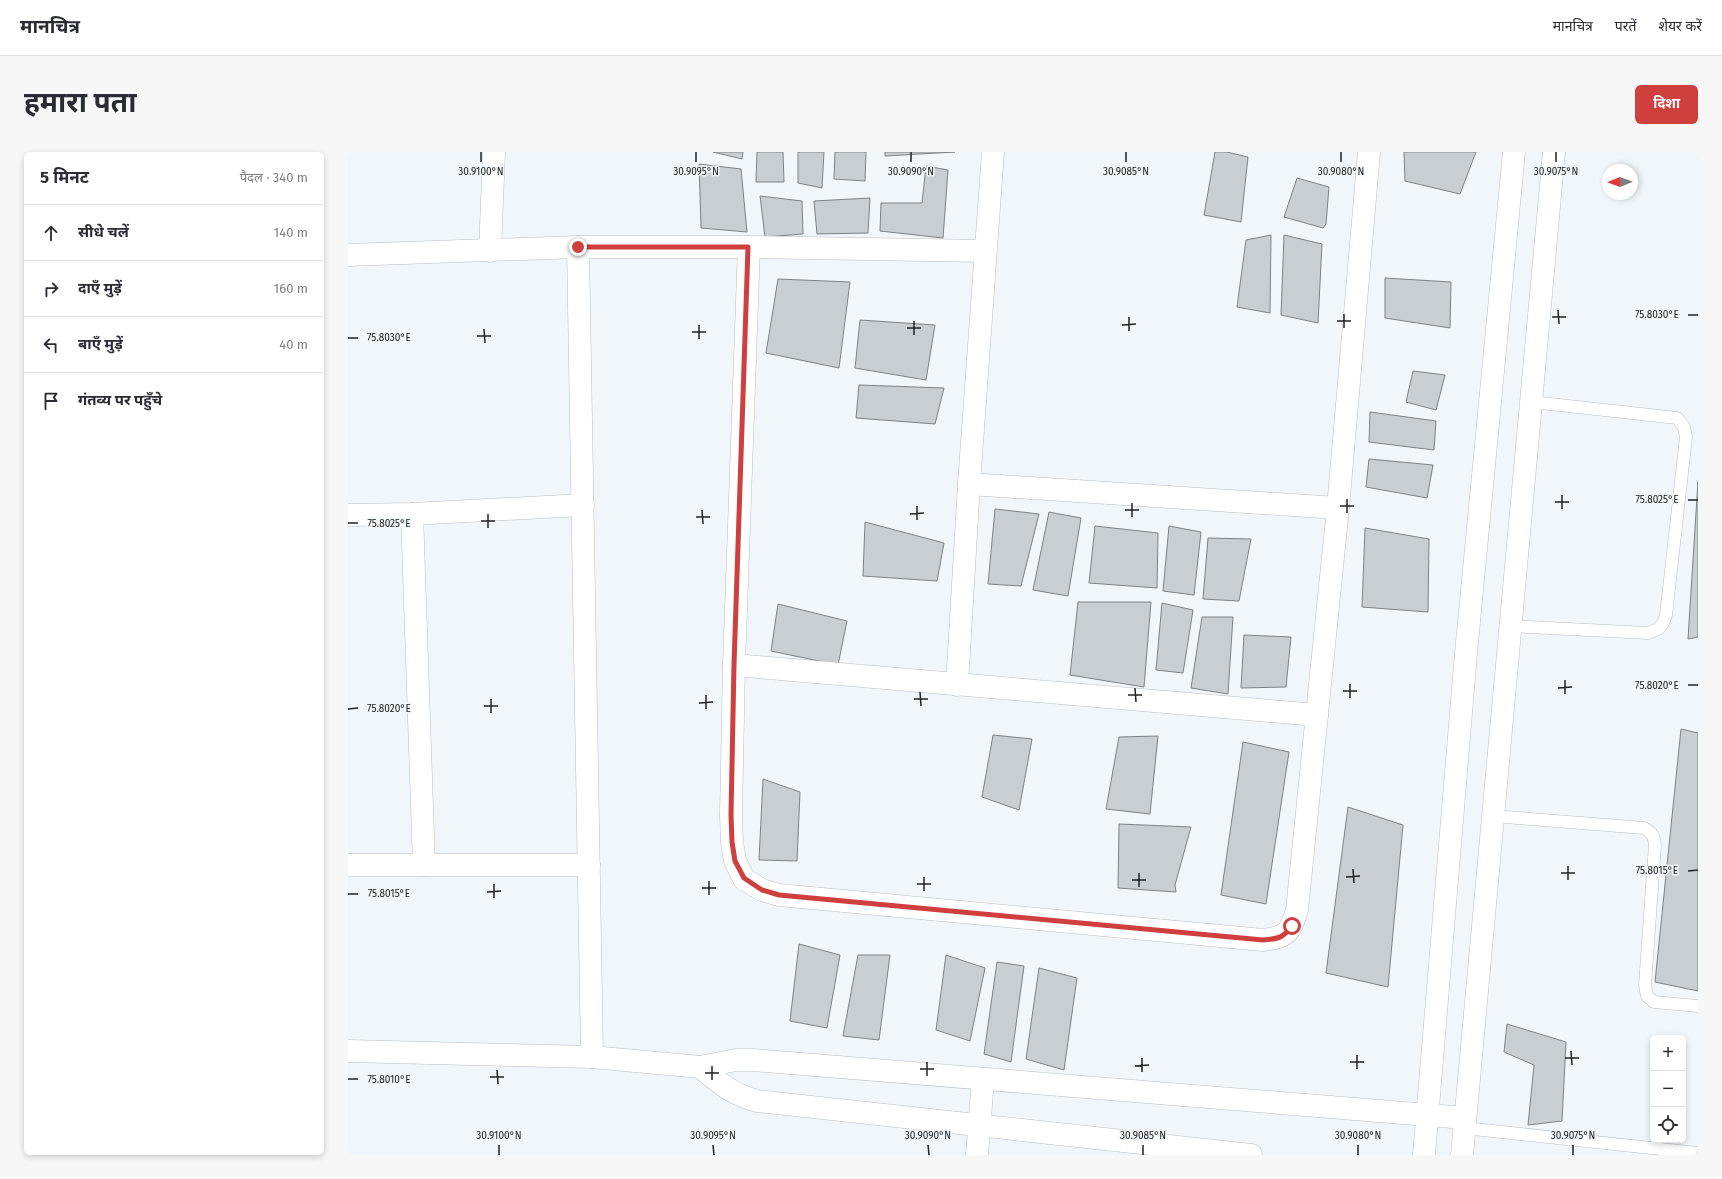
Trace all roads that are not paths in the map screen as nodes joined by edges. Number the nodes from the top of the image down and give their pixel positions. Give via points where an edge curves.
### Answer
1 (494, 152) edge
2 (993, 152) edge
3 (1369, 152) edge
4 (1514, 152) edge
5 (1554, 152) edge
6 (578, 247) junction
7 (748, 247) junction
8 (490, 251) junction
9 (985, 251) junction
10 (348, 255) edge
11 (1532, 402) junction
12 (969, 484) junction
13 (583, 505) junction
14 (1338, 508) junction
15 (412, 514) junction
16 (348, 515) edge
17 (1511, 626) junction
18 (734, 665) junction
19 (957, 685) junction
20 (1317, 716) junction
21 (1493, 816) junction
22 (348, 865) edge
23 (424, 865) junction
24 (589, 865) junction
25 (1698, 1006) edge
26 (348, 1051) edge
27 (592, 1057) junction
28 (700, 1067) junction
29 (983, 1079) junction
30 (1427, 1115) junction
31 (1465, 1123) junction
32 (979, 1124) junction
33 (1698, 1153) edge
34 (977, 1155) edge
35 (1251, 1155) edge
36 (1424, 1155) edge
37 (1462, 1155) edge

1 - 8 street
2 - 9 street
3 - 14 street
4 - 30 street via 1466,653
5 - 11 street
6 - 7 street
6 - 8 street
6 - 13 street
7 - 9 street
7 - 18 street
8 - 10 street
9 - 12 street
11 - 17 street
11 - 17 lane via 1677,418 1684,427 1686,437 1666,615 1661,627 1655,632 1647,633
12 - 14 street
12 - 19 street
13 - 15 street
13 - 24 street
14 - 20 street
15 - 16 street
15 - 23 street
17 - 21 street
18 - 19 street
18 - 20 street via 732,842 735,861 744,878 762,890 779,895 1263,940 1286,934 1292,926 1297,910
19 - 20 street
21 - 25 lane via 1644,828 1651,832 1656,845 1646,996 1654,1002
21 - 31 street
22 - 23 street
23 - 24 street
24 - 27 street
26 - 27 street
27 - 28 street
28 - 29 street via 736,1060 753,1060
28 - 32 street via 727,1089 756,1101
29 - 30 street
29 - 32 street
30 - 31 street
30 - 36 street
31 - 33 lane
31 - 37 street
32 - 34 street
32 - 35 street

